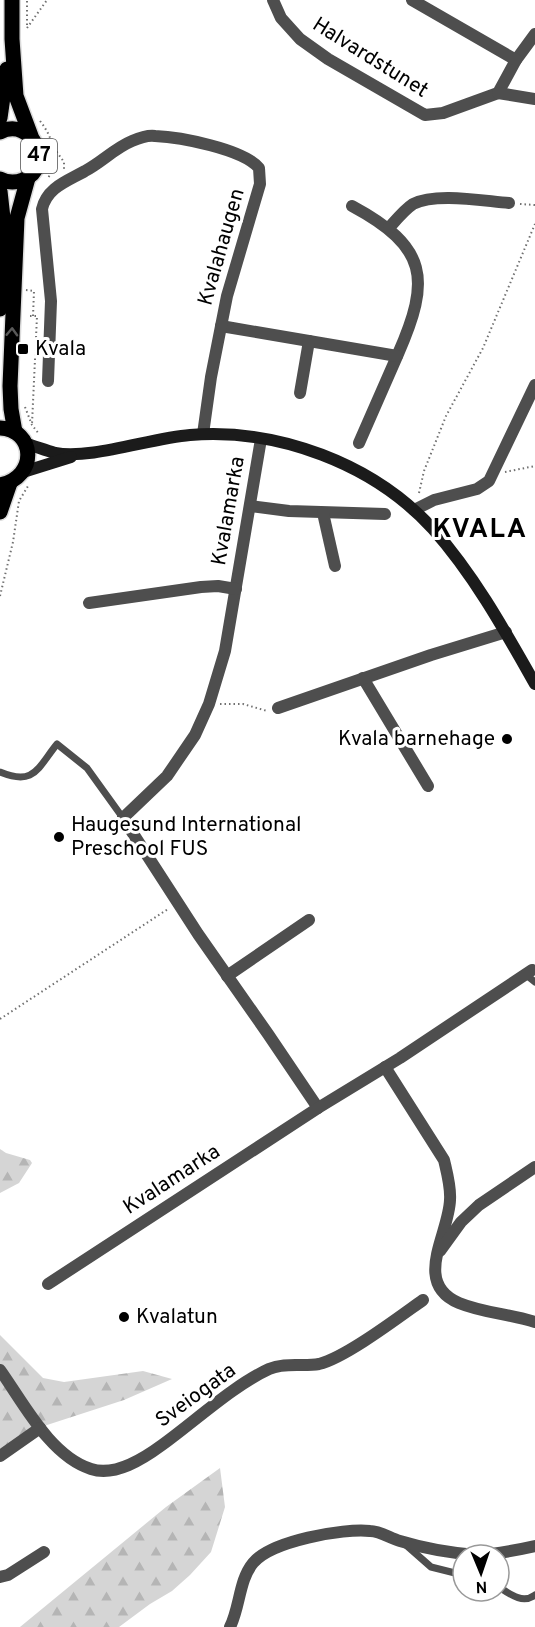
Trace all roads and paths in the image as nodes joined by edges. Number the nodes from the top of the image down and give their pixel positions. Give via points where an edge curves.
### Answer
1 (12, 0) edge
2 (47, 0) edge
3 (273, 0) edge
4 (412, 0) edge
5 (27, 28) dead end
6 (535, 34) edge
7 (12, 39) junction
8 (516, 60) junction
9 (498, 93) junction
10 (535, 99) edge
11 (0, 118) edge
12 (0, 132) edge
13 (31, 136) junction
14 (28, 178) junction
15 (0, 179) edge
16 (0, 192) edge
17 (508, 203) dead end
18 (352, 206) dead end
19 (535, 224) edge
20 (389, 228) junction
21 (25, 290) dead end
22 (0, 309) edge
23 (221, 326) junction
24 (309, 341) junction
25 (397, 356) junction
26 (48, 381) dead end
27 (535, 385) edge
28 (300, 393) dead end
29 (32, 425) dead end
30 (0, 428) edge
31 (203, 434) junction
32 (20, 437) junction
33 (261, 439) junction
34 (359, 443) dead end
35 (83, 453) junction
36 (28, 476) junction
37 (5, 484) edge
38 (250, 506) junction
39 (413, 509) junction
40 (0, 512) edge
41 (323, 513) junction
42 (385, 514) dead end
43 (335, 566) dead end
44 (236, 589) junction
45 (0, 596) edge
46 (89, 603) dead end
47 (506, 632) junction
48 (363, 678) junction
49 (535, 684) edge
50 (209, 704) junction
51 (278, 708) joint
52 (0, 772) edge
53 (428, 786) dead end
54 (123, 818) junction
55 (177, 903) junction
56 (309, 920) dead end
57 (531, 975) edge
58 (227, 976) junction
59 (0, 1019) edge
60 (385, 1067) junction
61 (318, 1108) junction
62 (535, 1167) edge
63 (436, 1257) junction
64 (48, 1284) dead end
65 (423, 1300) dead end
66 (535, 1322) edge
67 (0, 1370) edge
68 (40, 1428) junction
69 (0, 1456) edge
70 (401, 1541) junction
71 (535, 1546) edge
72 (44, 1552) dead end
73 (451, 1572) edge
74 (0, 1577) edge
75 (511, 1594) edge
76 (535, 1595) edge
77 (230, 1627) edge

1 - 7 main road, 47
2 - 5 path
3 - 9 street, Halvardstunet via 281,18 300,39 425,115 443,113
4 - 8 street
6 - 8 street
7 - 11 main road, 47
7 - 13 main road, 47 via 16,96
8 - 9 street
9 - 10 street
12 - 13 main road, 47 via 13,129
13 - 14 main road, 47 via 37,144 39,163
14 - 15 main road, 47 via 17,182
32 -> 14 main road, 47 via 11,409 10,386 17,218
16 - 22 main road, 47
17 - 20 street via 422,201 412,205
18 - 20 street
19 - 39 path via 483,348 446,416
20 - 25 street via 412,257 419,285 414,315
21 - 29 path via 34,291 32,316 37,316
23 - 24 street
23 - 26 street, Kvalahaugen via 260,184 260,168 236,153 189,141 152,135 132,141 59,186 44,200 42,219 51,301
23 - 31 street, Kvalahaugen
24 - 25 street
24 - 28 street
25 - 34 street
27 - 39 street via 489,481 477,489
30 - 32 main road
31 - 33 main road
31 - 35 main road
32 - 35 main road via 56,453
32 - 36 main road, 47 via 28,452
33 - 38 street, Kvalamarka
33 - 39 main road via 289,444 340,463
35 - 36 main road
36 - 37 main road
36 - 45 path via 19,501
37 - 40 main road
38 - 41 street
38 - 44 street, Kvalamarka
39 - 47 main road via 456,559
41 - 42 street
41 - 43 street
44 - 46 street, Kvalamarka via 201,587
44 - 50 street, Kvalamarka via 225,651
47 - 48 street
47 - 49 main road
48 - 51 street
48 - 53 street
50 - 51 path via 243,704 265,712
50 - 54 street, Kvalamarka via 195,735 167,776
52 - 54 lane via 26,778 57,744 87,768
54 - 55 street
55 - 58 street
55 - 59 path
56 - 58 street
57 - 60 street, Kvalamarka
58 - 61 street
60 - 61 street, Kvalamarka
60 - 63 street via 444,1160 450,1200
61 - 64 street, Kvalamarka
62 - 63 street via 479,1205 461,1222
63 - 66 street via 436,1277 456,1302
65 - 68 street, Sveiogata via 330,1360 267,1370 146,1457 121,1467 92,1470 73,1460
67 - 68 street, Sveiogata
68 - 69 street
70 - 71 street via 478,1555
70 - 73 lane via 431,1567
70 - 77 street via 371,1530 346,1531 307,1537 274,1549 254,1562
72 - 74 street
75 - 76 lane via 530,1599

